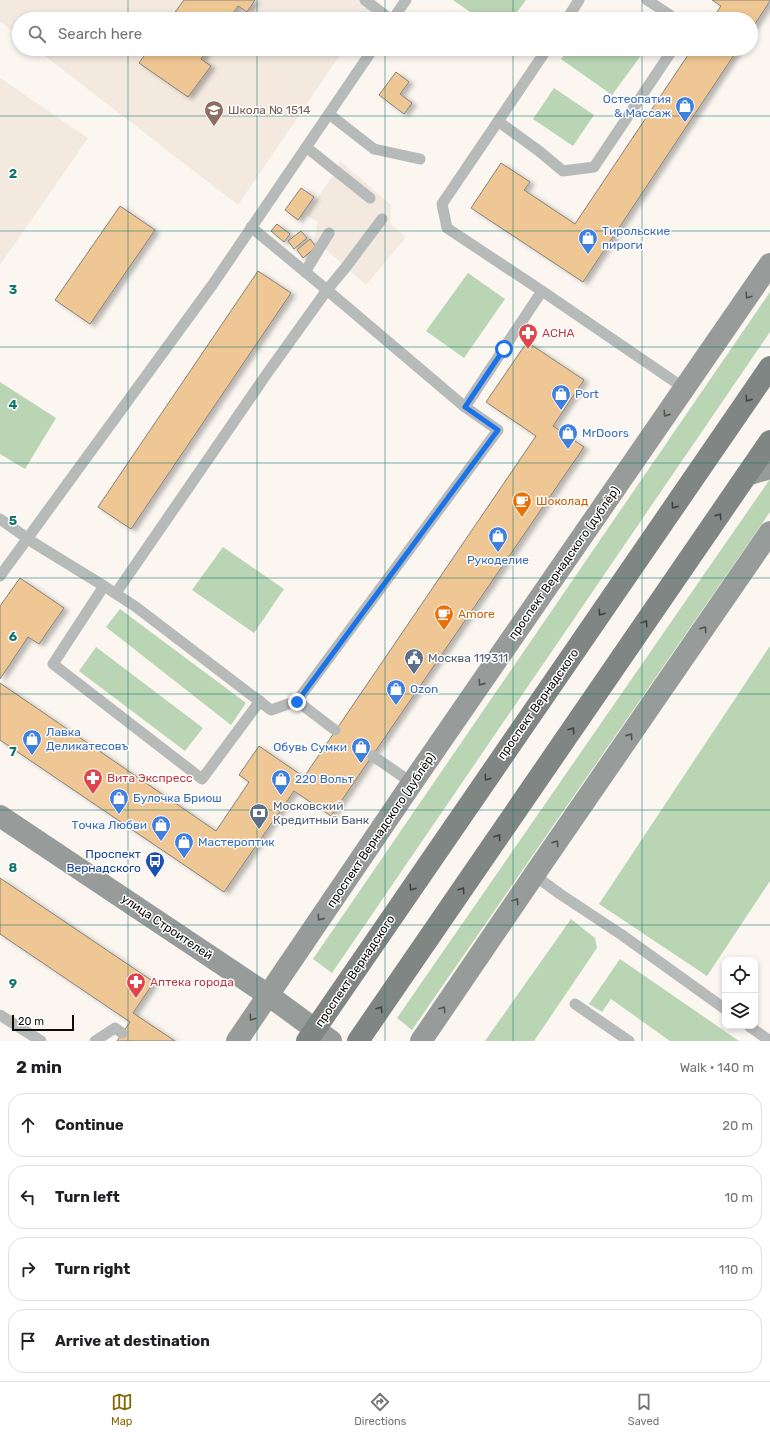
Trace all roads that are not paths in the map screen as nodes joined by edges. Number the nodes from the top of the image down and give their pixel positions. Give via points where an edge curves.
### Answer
1 (365, 0) edge
2 (406, 0) edge
3 (579, 0) edge
4 (647, 0) edge
5 (381, 12) edge
6 (398, 12) edge
7 (571, 12) edge
8 (665, 12) edge
9 (367, 56) edge
10 (542, 56) edge
11 (668, 56) edge
12 (329, 114) junction
13 (499, 122) junction
14 (306, 147) junction
15 (420, 159) dead end
16 (370, 198) dead end
17 (382, 219) dead end
18 (251, 227) junction
19 (329, 233) dead end
20 (770, 264) edge
21 (304, 272) junction
22 (327, 290) junction
23 (542, 291) junction
24 (770, 367) edge
25 (684, 388) junction
26 (465, 407) junction
27 (770, 441) edge
28 (770, 468) edge
29 (747, 475) junction
30 (0, 519) edge
31 (770, 532) edge
32 (27, 538) junction
33 (0, 576) edge
34 (104, 586) junction
35 (116, 593) junction
36 (260, 701) junction
37 (297, 702) junction
38 (335, 730) dead end
39 (373, 756) dead end
40 (412, 783) junction
41 (0, 816) edge
42 (534, 875) junction
43 (268, 995) junction
44 (575, 1004) dead end
45 (722, 1007) edge
46 (0, 1015) edge
47 (753, 1029) edge
48 (122, 1033) dead end
49 (318, 1037) edge
50 (40, 1041) edge
51 (95, 1041) edge
52 (237, 1041) edge
53 (358, 1041) edge
54 (421, 1041) edge
55 (628, 1041) edge
56 (770, 1041) edge

1 - 5 lane
2 - 6 lane
3 - 7 lane
4 - 8 lane
9 - 12 lane
10 - 13 lane
11 - 13 lane via 594,167 564,171
12 - 14 lane
12 - 15 lane via 374,149
13 - 23 lane via 442,204 447,228
14 - 16 lane
14 - 18 lane
17 - 22 lane
18 - 21 lane
18 - 32 lane via 178,334
19 - 21 lane
20 -> 25 street, проспект Вернадского (дублёр)
21 - 22 lane
22 - 26 lane
22 - 35 lane
23 - 25 lane
23 - 26 lane
24 -> 49 main road, проспект Вернадского
25 -> 40 street, проспект Вернадского (дублёр)
26 - 37 lane via 498,430
27 - 29 main road
28 - 29 street
53 -> 29 main road
30 - 32 lane
42 -> 31 street
32 - 33 lane
32 - 34 lane
34 - 35 lane
34 - 36 lane via 52,664 202,779
35 - 36 lane
36 - 37 lane via 271,710
37 - 38 lane
39 - 40 lane
40 -> 43 street, проспект Вернадского (дублёр)
41 - 43 street, улица Строителей
42 - 45 lane
54 -> 42 street
43 - 49 street, улица Строителей
43 -> 52 street, проспект Вернадского (дублёр)
44 - 55 lane
46 - 50 lane
47 - 56 lane
48 - 51 lane via 115,1028

